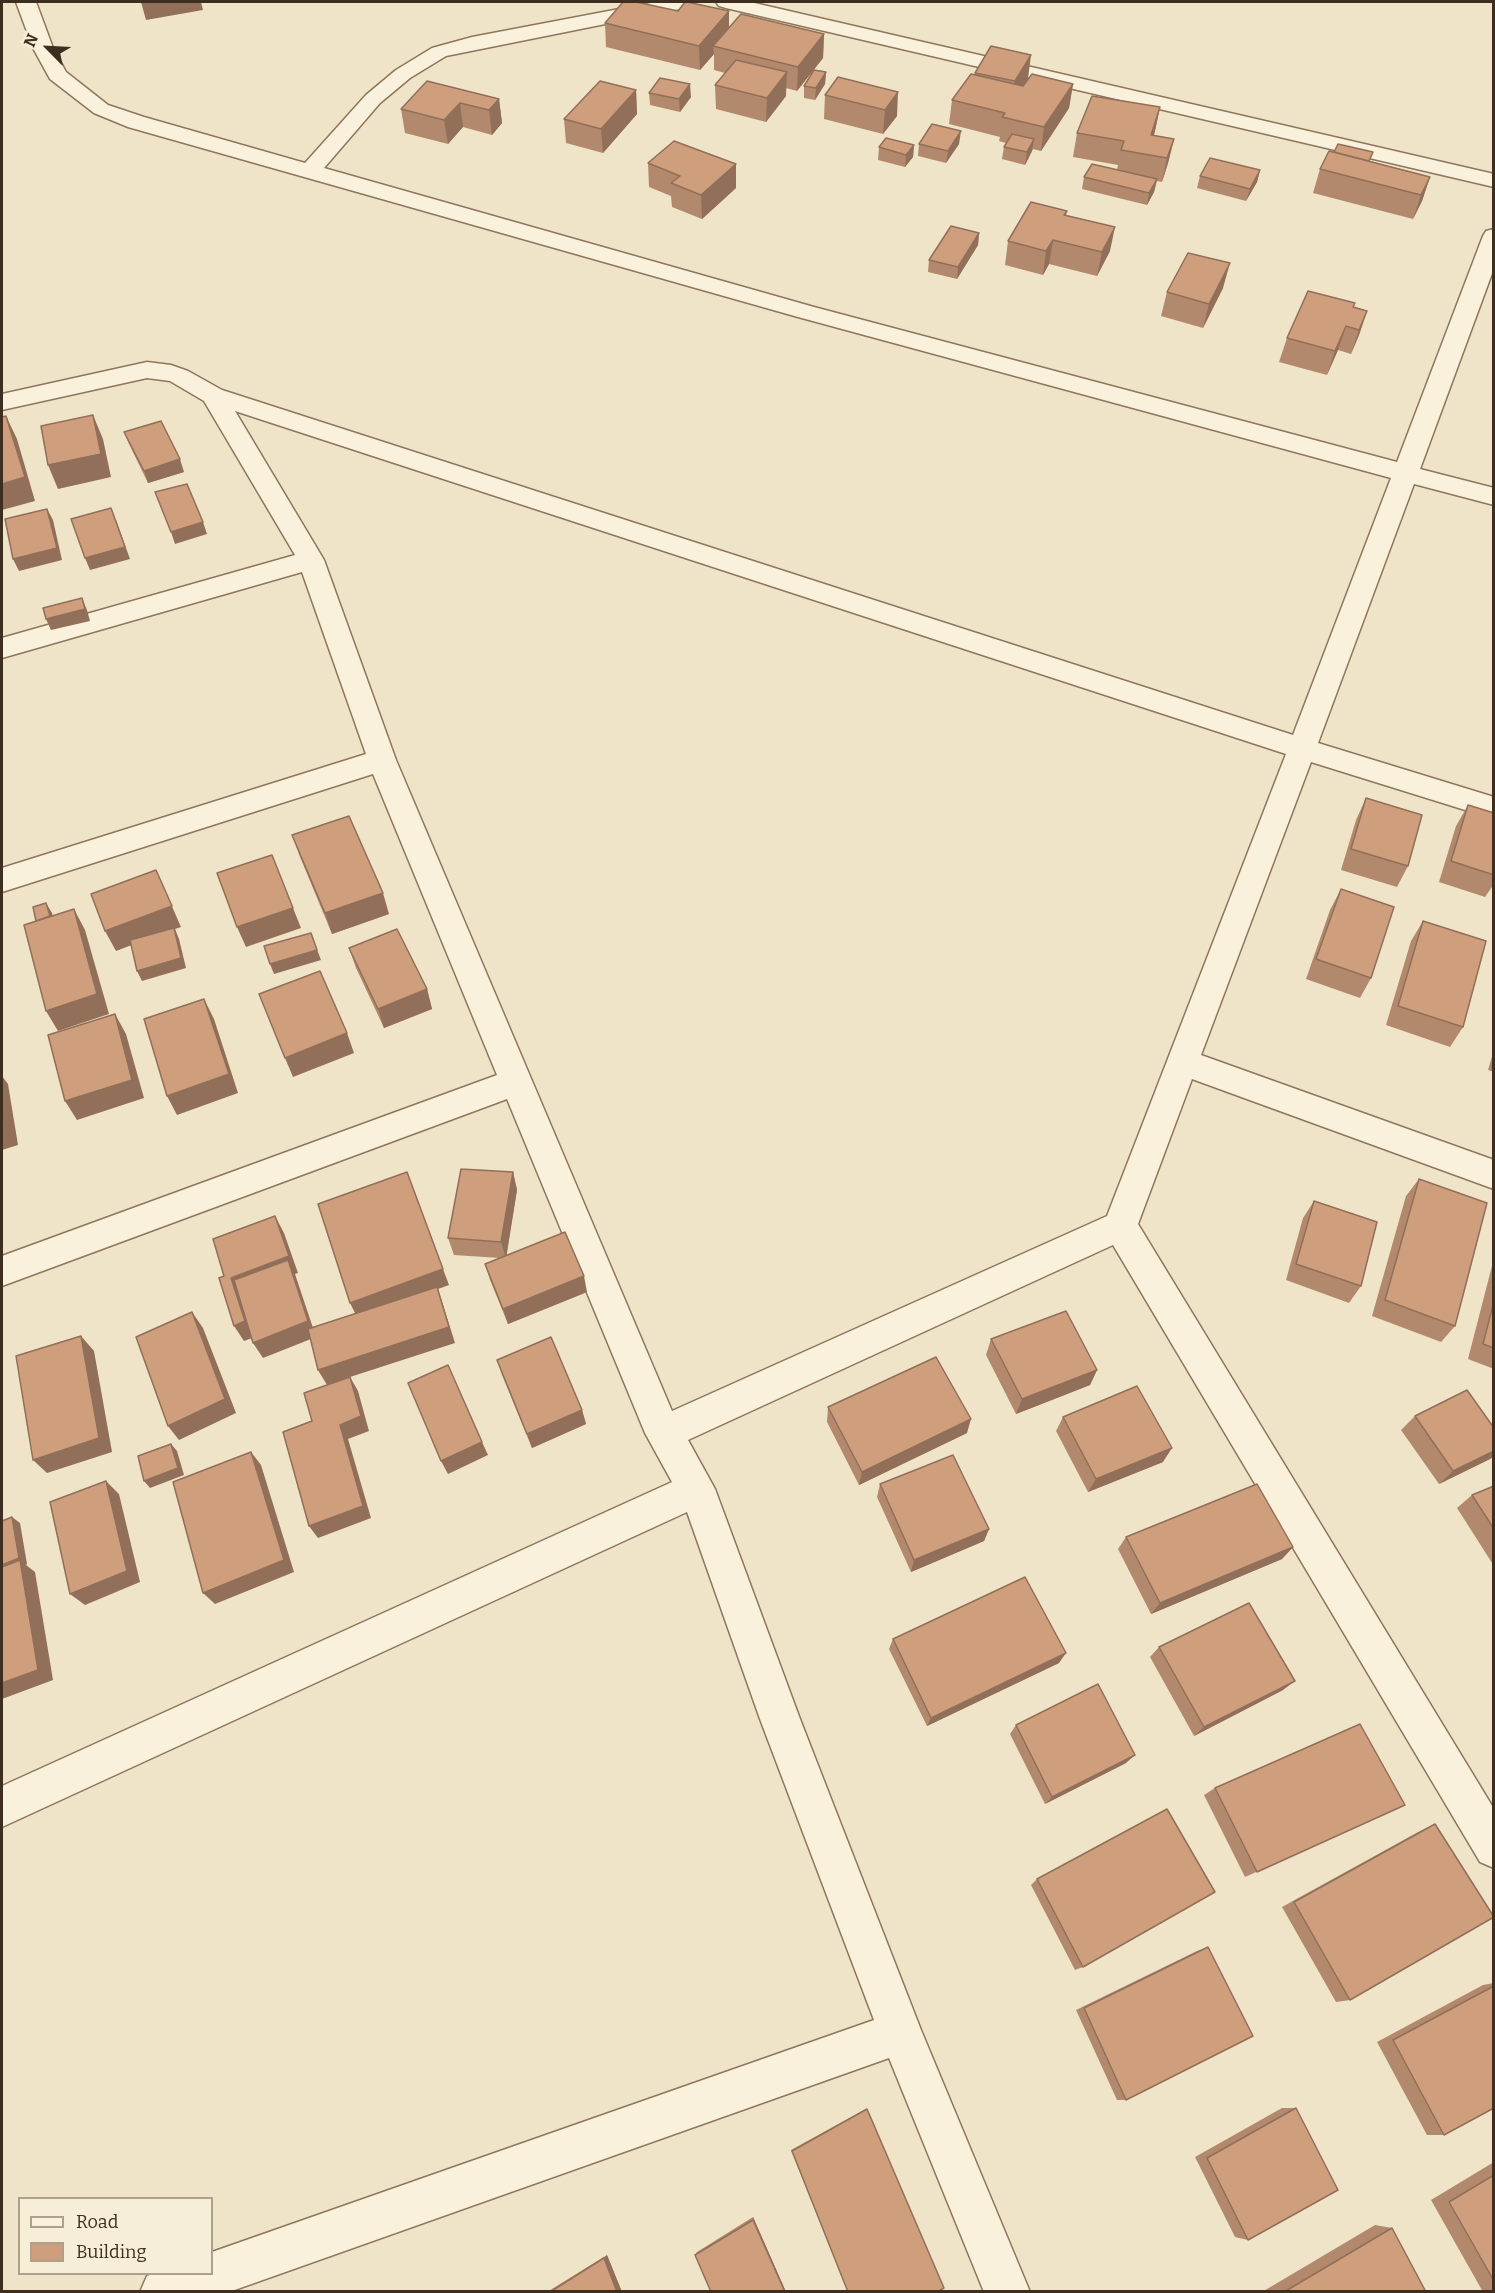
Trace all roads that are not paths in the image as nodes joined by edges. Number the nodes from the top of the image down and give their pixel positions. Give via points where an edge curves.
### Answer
1 (26, 2) edge
2 (685, 2) edge
3 (726, 2) edge
4 (311, 170) junction
5 (1494, 181) edge
6 (1494, 236) edge
7 (213, 396) junction
8 (2, 402) edge
9 (1404, 472) junction
10 (1494, 497) edge
11 (311, 560) junction
12 (2, 648) edge
13 (1302, 749) junction
14 (382, 760) junction
15 (1494, 808) edge
16 (2, 880) edge
17 (1184, 1062) junction
18 (516, 1082) junction
19 (1494, 1175) edge
20 (1120, 1226) junction
21 (2, 1271) edge
22 (663, 1433) junction
23 (697, 1489) junction
24 (2, 1807) edge
25 (1494, 1848) edge
26 (900, 2032) junction
27 (212, 2275) edge
28 (213, 2275) edge
29 (164, 2292) edge
30 (1007, 2292) edge

1 - 4 street via 57,75 101,109
2 - 4 street via 472,42 440,52 403,74 373,99
3 - 5 street
4 - 9 street via 806,312
6 - 9 street
7 - 8 street via 162,370
7 - 11 street
7 - 13 street
9 - 10 street
9 - 13 street
11 - 12 street
11 - 14 street
13 - 15 street
13 - 17 street
14 - 16 street
14 - 18 street
17 - 19 street
17 - 20 street
18 - 21 street
18 - 22 street
20 - 22 street
20 - 25 street
22 - 23 street
23 - 24 street
23 - 26 street
26 - 28 street
26 - 30 street
27 - 29 street

